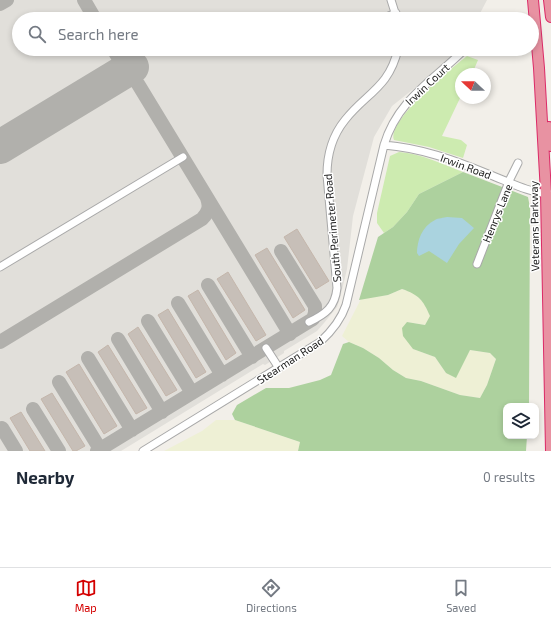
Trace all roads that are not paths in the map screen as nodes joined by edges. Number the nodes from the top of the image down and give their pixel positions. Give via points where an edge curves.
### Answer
1 (391, 0) edge
2 (529, 0) edge
3 (533, 0) edge
4 (549, 0) edge
5 (396, 12) edge
6 (533, 12) edge
7 (534, 12) edge
8 (551, 17) edge
9 (396, 56) edge
10 (457, 56) edge
11 (538, 56) edge
12 (539, 68) junction
13 (384, 145) junction
14 (551, 146) edge
15 (182, 157) dead end
16 (518, 163) dead end
17 (509, 182) junction
18 (549, 196) edge
19 (476, 264) dead end
20 (0, 268) edge
21 (310, 322) dead end
22 (266, 348) dead end
23 (278, 368) junction
24 (550, 403) edge
25 (143, 451) edge
26 (551, 451) edge

1 - 5 street
2 - 6 highway
3 - 7 highway, Veterans Parkway
4 - 8 highway
9 - 21 street, South Perimeter Road via 383,83 345,120 331,144 326,175 337,288 335,299 327,312
10 - 13 street, Irwin Court via 407,102 394,119
11 - 12 highway, Veterans Parkway
12 - 14 highway via 544,80
12 - 18 highway, Veterans Parkway
13 - 17 street, Irwin Road via 432,153
13 - 23 street, Stearman Road via 343,313 334,329 320,342
15 - 20 street
16 - 17 street, Henrys Lane
17 - 18 street, Irwin Road
17 - 19 street, Henrys Lane
18 - 24 highway, Veterans Parkway
22 - 23 street
23 - 25 street, Stearman Road
24 - 26 highway, Veterans Parkway

